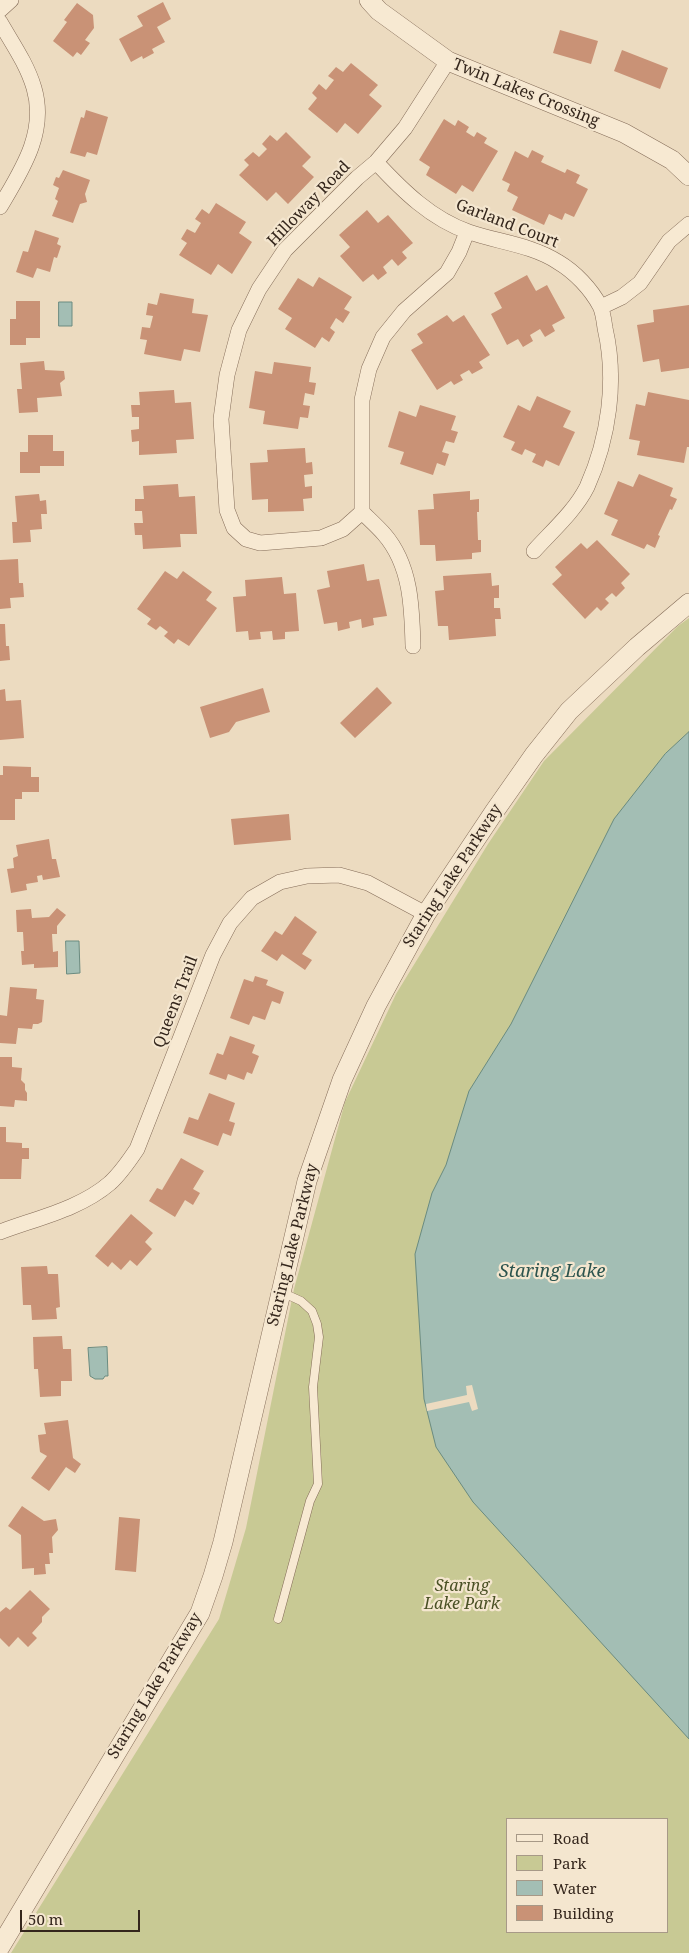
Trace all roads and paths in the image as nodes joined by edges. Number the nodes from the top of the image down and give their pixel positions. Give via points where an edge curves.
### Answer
1 (11, 0) edge
2 (369, 0) edge
3 (0, 10) edge
4 (0, 22) edge
5 (448, 61) junction
6 (376, 162) junction
7 (689, 176) edge
8 (0, 206) edge
9 (689, 224) edge
10 (467, 232) junction
11 (600, 307) junction
12 (362, 512) junction
13 (534, 551) dead end
14 (689, 602) edge
15 (413, 646) dead end
16 (426, 914) junction
17 (0, 1232) edge
18 (281, 1292) junction
19 (278, 1619) dead end
20 (0, 1947) edge

1 - 3 street
2 - 5 street, Twin Lakes Crossing via 379,11
4 - 8 street via 24,62 34,88 37,112 35,136 28,156
5 - 6 street, Hilloway Road via 405,128
5 - 7 street, Twin Lakes Crossing via 624,133 672,160
6 - 10 street, Garland Court via 403,191 433,214
6 - 12 street, Hilloway Road via 285,250 259,290 239,330 226,375 221,419 227,510 234,528 246,539 260,543 321,538 343,529
9 - 11 street via 668,241 640,283 622,297
10 - 11 street, Garland Court via 558,261 574,274
10 - 12 street via 447,272 404,312 383,337 369,369 362,400
11 - 13 street, Garland Court via 612,373 609,406 596,462 586,488 573,508
12 - 15 street via 385,535 407,579 412,605
14 - 16 street, Staring Lake Parkway via 569,712 499,804
16 - 17 street, Queens Trail via 368,883 339,875 307,876 280,882 252,898 230,923 213,955 137,1149 123,1169 90,1197 73,1206
16 - 18 street, Staring Lake Parkway via 376,1006 342,1080 307,1181
18 - 19 lane via 312,1310 317,1324 319,1337 313,1387 318,1484 310,1501
18 - 20 street, Staring Lake Parkway via 223,1542 200,1613

